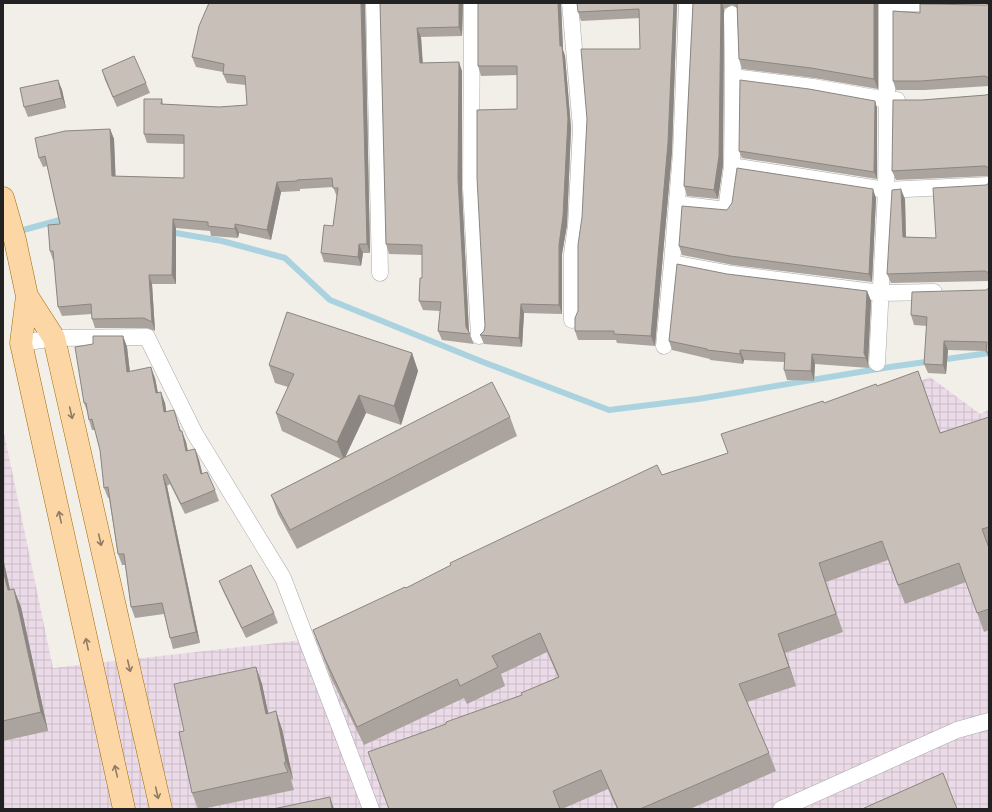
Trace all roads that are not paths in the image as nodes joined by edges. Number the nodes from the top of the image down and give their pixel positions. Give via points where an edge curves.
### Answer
1 (374, 3) edge
2 (472, 3) edge
3 (570, 3) edge
4 (688, 3) edge
5 (888, 3) edge
6 (897, 3) edge
7 (989, 5) edge
8 (732, 14) dead end
9 (732, 77) junction
10 (887, 100) junction
11 (910, 100) edge
12 (732, 166) junction
13 (989, 185) edge
14 (886, 190) junction
15 (3, 198) edge
16 (678, 204) junction
17 (7, 227) edge
18 (672, 263) junction
19 (380, 273) dead end
20 (952, 292) edge
21 (881, 293) junction
22 (27, 296) junction
23 (572, 320) dead end
24 (479, 336) edge
25 (54, 338) junction
26 (21, 343) junction
27 (664, 346) dead end
28 (877, 363) dead end
29 (989, 720) edge
30 (124, 809) edge
31 (161, 809) edge
32 (372, 809) edge
33 (781, 809) edge

1 - 19 street
2 - 24 street via 471,188
3 - 23 street via 581,128 572,254
4 - 16 street
5 - 10 street
6 - 7 street
8 - 9 street
9 - 10 street
9 - 12 street
10 - 11 street
10 - 14 street
12 - 14 street
12 - 16 street via 726,210
13 - 14 street
14 - 21 street
15 - 17 main road
16 - 18 street
17 - 22 main road
18 - 21 street via 732,274
18 - 27 street
20 - 21 street
21 - 28 street
22 - 25 main road
22 - 26 main road
25 - 26 street
25 -> 31 main road
25 - 32 street via 147,337 195,434 283,578
30 -> 26 main road
29 - 33 street via 956,730

